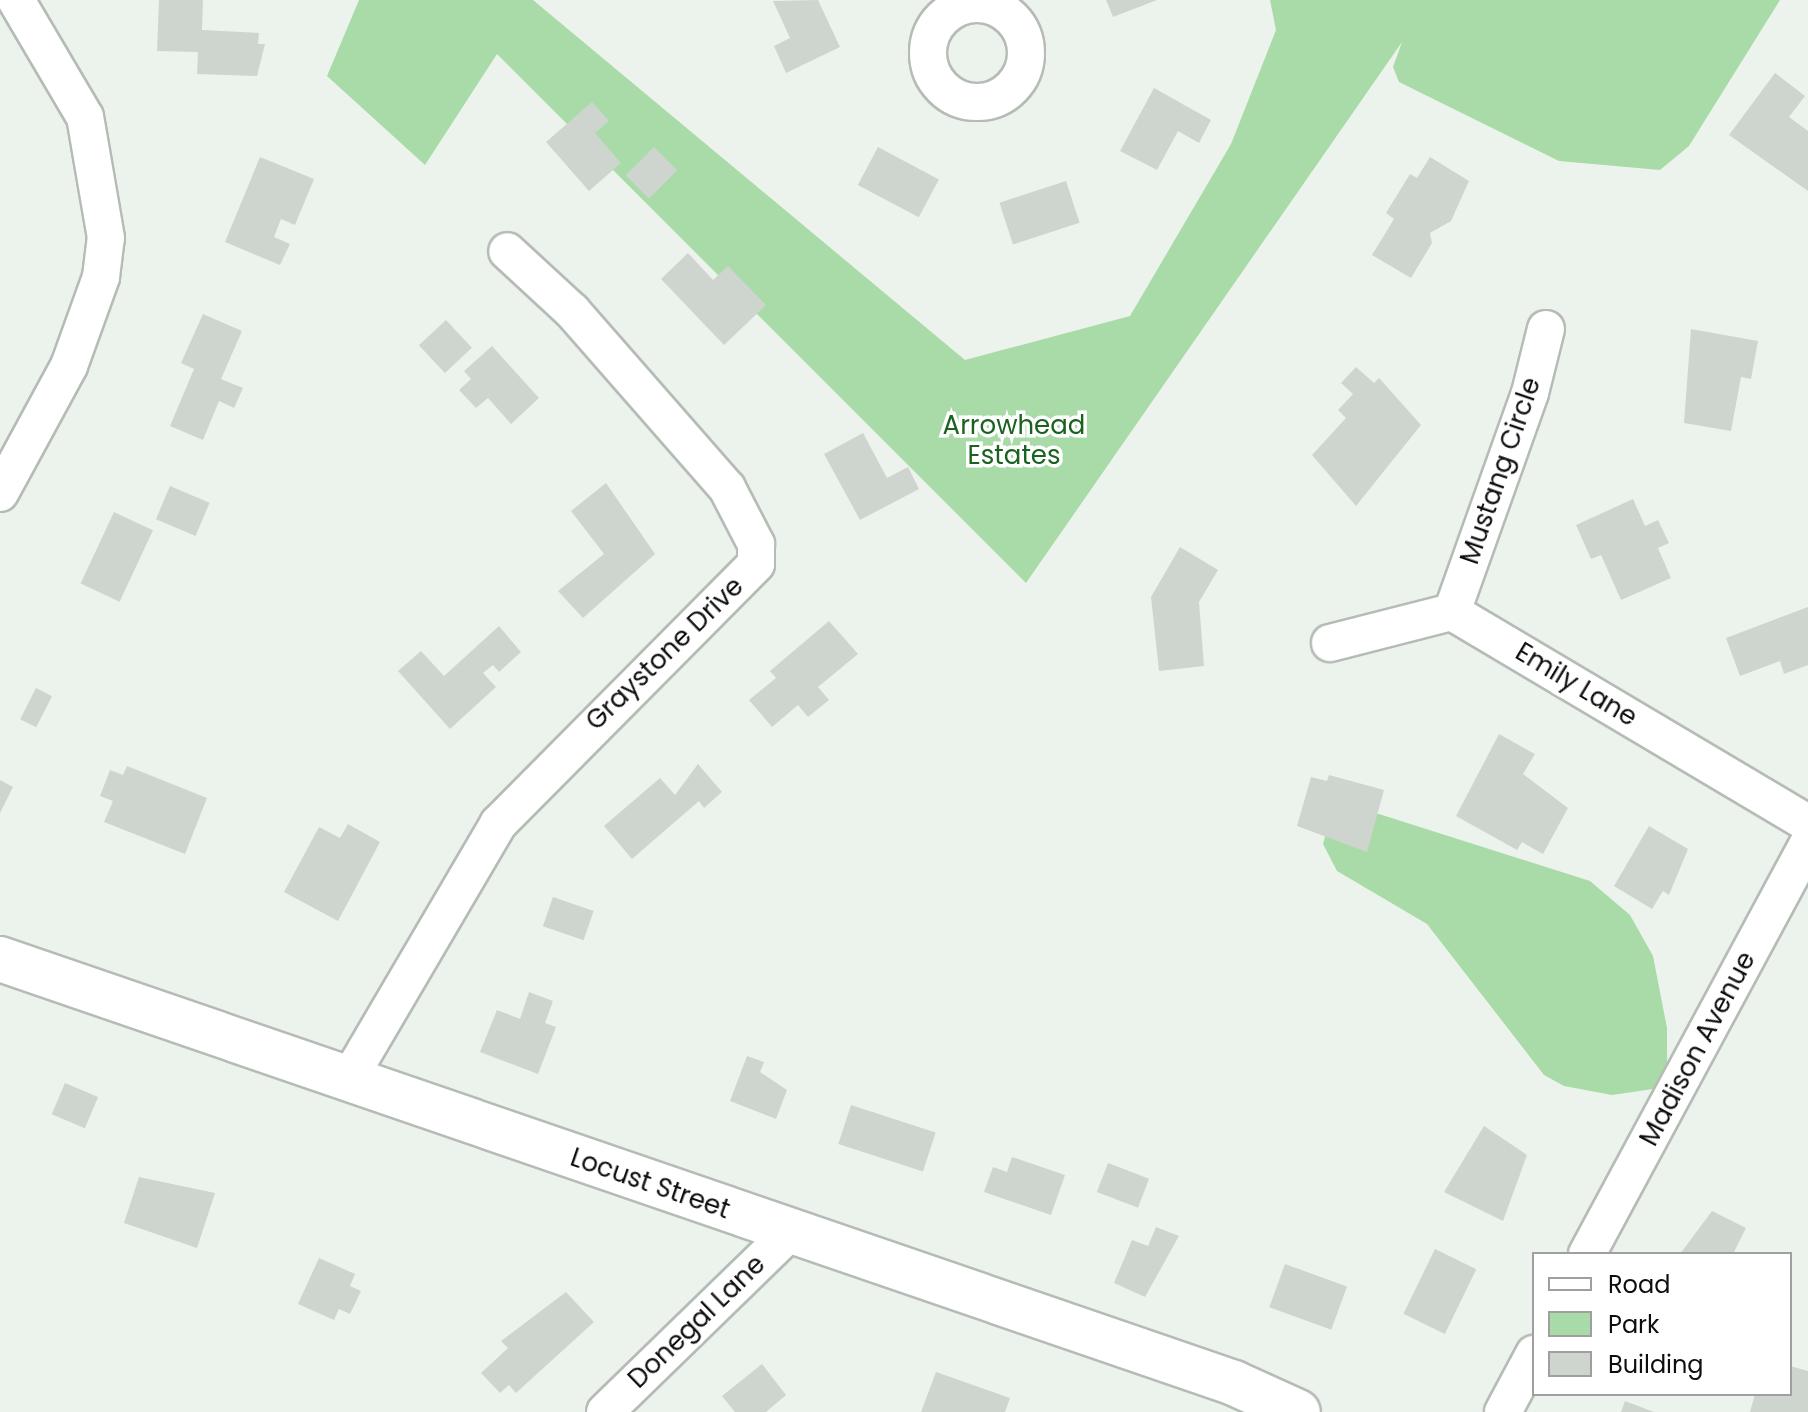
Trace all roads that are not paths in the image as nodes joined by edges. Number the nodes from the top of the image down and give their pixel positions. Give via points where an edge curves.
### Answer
1 (16, 0) edge
2 (507, 251) dead end
3 (1546, 329) dead end
4 (0, 493) edge
5 (1452, 612) junction
6 (1330, 643) dead end
7 (1808, 823) edge
8 (1808, 843) edge
9 (0, 959) edge
10 (348, 1080) junction
11 (790, 1232) junction
12 (1588, 1252) edge
13 (1532, 1358) edge
14 (605, 1412) edge
15 (1298, 1412) edge
16 (1503, 1412) edge

1 - 4 street via 85,117 106,238 101,277 69,366
2 - 10 street, Graystone Drive via 572,311 727,488 756,544 756,564 498,824
3 - 5 street, Mustang Circle
5 - 6 street
5 - 7 street, Emily Lane
8 - 12 street, Madison Avenue
9 - 10 main road, Locust Street
10 - 11 main road, Locust Street
11 - 14 street, Donegal Lane
11 - 15 main road, Locust Street via 1234,1383
13 - 16 street

